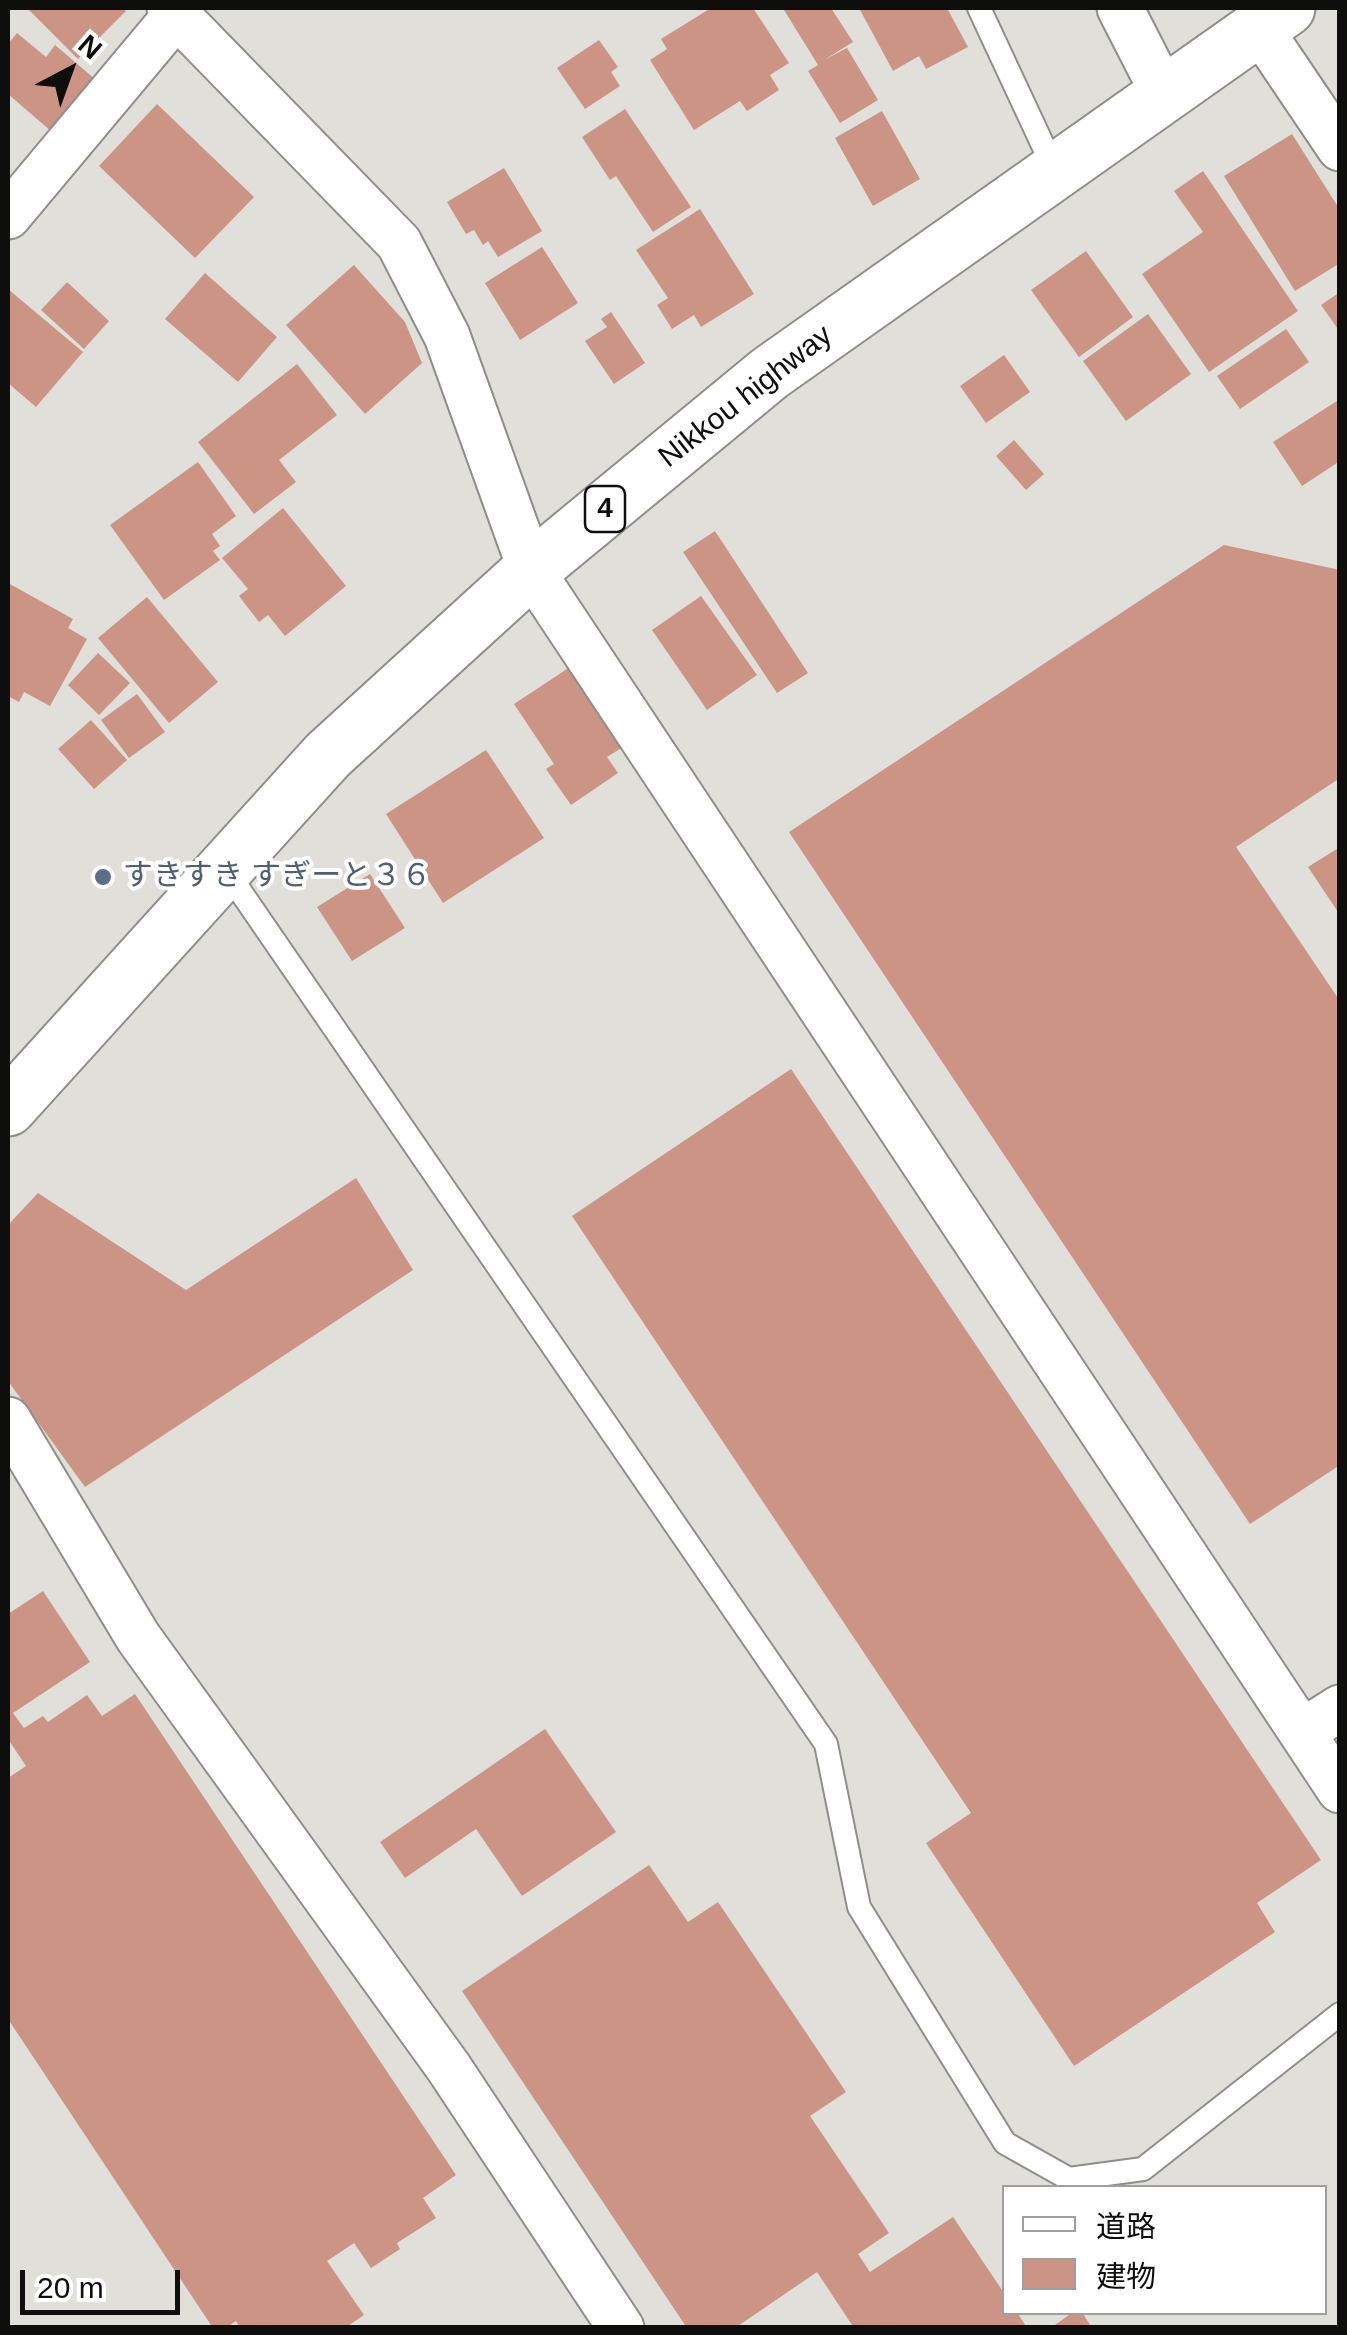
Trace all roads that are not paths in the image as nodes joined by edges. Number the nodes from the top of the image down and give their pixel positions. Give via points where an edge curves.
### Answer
1 (979, 8) edge
2 (1120, 8) edge
3 (174, 10) edge
4 (1273, 18) edge
5 (1164, 94) junction
6 (1340, 148) edge
7 (1054, 172) junction
8 (8, 216) edge
9 (531, 570) junction
10 (225, 868) junction
11 (8, 1108) edge
12 (8, 1420) edge
13 (1340, 1708) edge
14 (1302, 1732) junction
15 (1340, 1790) edge
16 (1340, 2014) edge
17 (621, 2328) edge

1 - 7 lane
2 - 5 street
3 - 8 street
3 - 9 street via 399,243 447,336
4 - 5 highway, Nikkou highway / 4
4 - 6 street
5 - 7 highway, Nikkou highway / 4
7 - 9 highway, Nikkou highway / 4 via 770,373
9 - 10 highway, Nikkou highway / 4 via 328,755
9 - 14 street
10 - 11 highway, Nikkou highway / 4
10 - 16 lane via 826,1744 859,1906 1005,2144 1069,2178 1144,2169
12 - 17 street via 138,1637 450,2068
13 - 14 street
14 - 15 street

